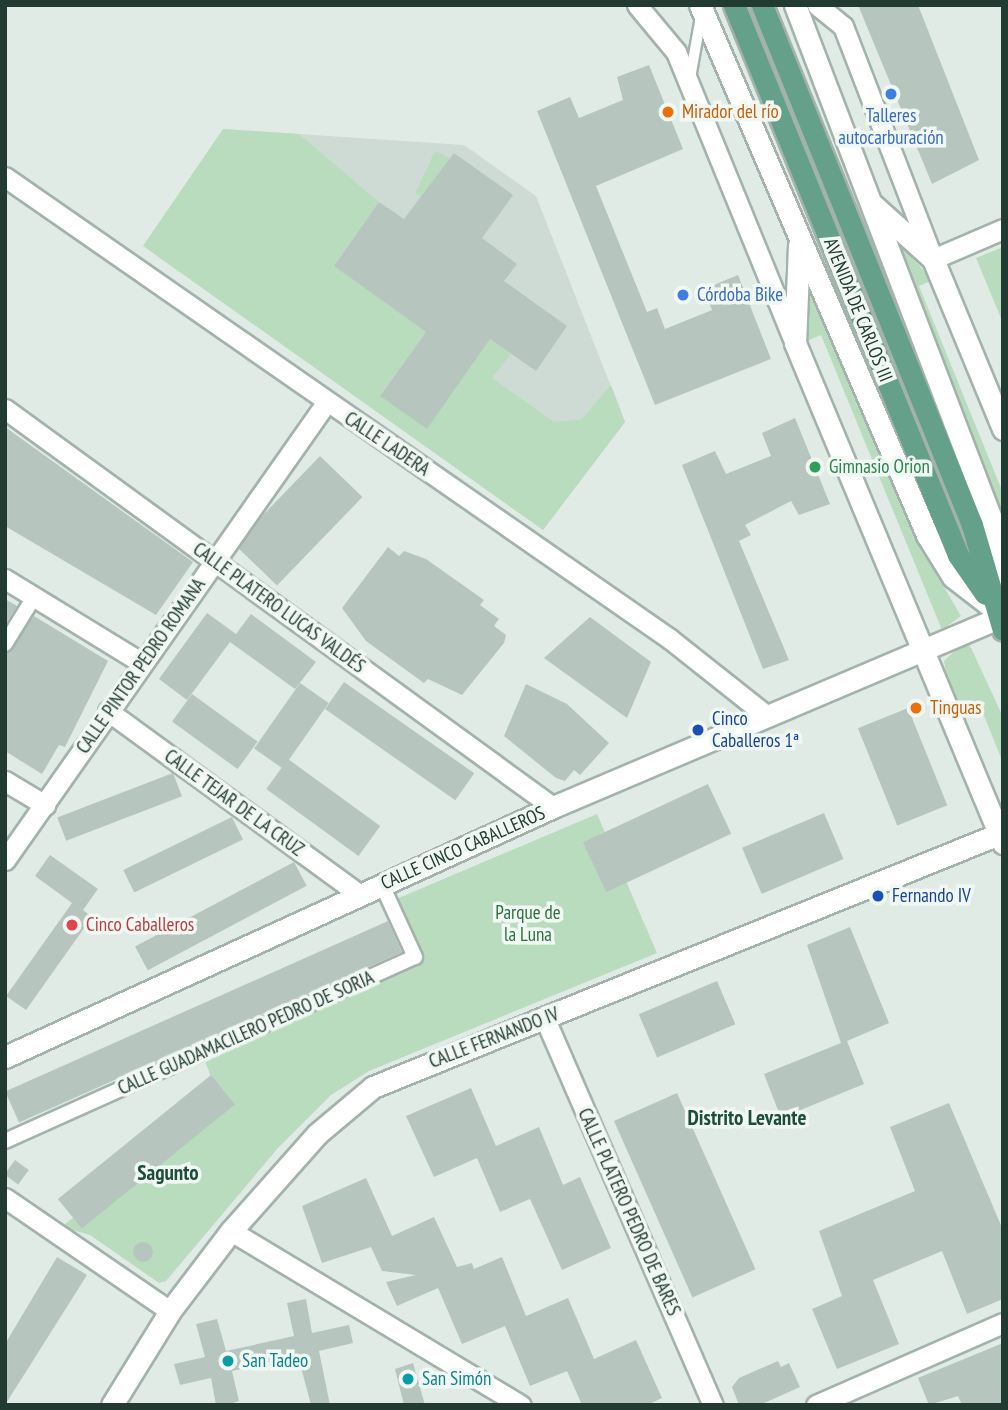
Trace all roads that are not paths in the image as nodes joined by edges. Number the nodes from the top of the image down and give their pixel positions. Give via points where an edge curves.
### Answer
1 (638, 5) edge
2 (734, 5) edge
3 (762, 5) edge
4 (795, 5) edge
5 (817, 5) edge
6 (701, 7) edge
7 (690, 81) junction
8 (5, 177) edge
9 (868, 201) junction
10 (794, 223) junction
11 (1003, 229) edge
12 (933, 259) junction
13 (795, 343) junction
14 (326, 403) junction
15 (5, 409) edge
16 (1003, 429) edge
17 (215, 561) junction
18 (5, 579) edge
19 (34, 597) junction
20 (999, 618) edge
21 (5, 644) edge
22 (925, 648) junction
23 (142, 663) junction
24 (108, 711) junction
25 (766, 715) junction
26 (5, 781) edge
27 (45, 805) junction
28 (553, 807) junction
29 (1001, 839) edge
30 (5, 860) edge
31 (382, 885) junction
32 (360, 895) junction
33 (545, 1019) junction
34 (5, 1057) edge
35 (5, 1141) edge
36 (5, 1198) edge
37 (232, 1231) junction
38 (170, 1311) junction
39 (1003, 1323) edge
40 (112, 1405) edge
41 (521, 1405) edge
42 (713, 1405) edge
43 (816, 1405) edge

1 - 7 street, AVENIDA DE CARLOS III via 660,26
2 - 20 main road, AVENIDA DE CARLOS III via 958,555
3 - 20 main road, AVENIDA DE CARLOS III via 972,525
4 - 9 street
5 - 12 street via 843,26
6 - 7 lane
6 - 10 street, AVENIDA DE CARLOS III
7 - 13 street, AVENIDA DE CARLOS III
8 - 14 street, CALLE LADERA
9 - 12 street
9 - 20 street via 990,516
10 - 13 street, AVENIDA DE CARLOS III via 801,264
10 - 20 street, AVENIDA DE CARLOS III via 928,535 953,578
11 - 12 street
12 - 16 street
13 - 22 street, AVENIDA DE CARLOS III
14 - 17 street, CALLE PINTOR PEDRO ROMANA
14 - 25 street, CALLE LADERA via 670,639
15 - 17 street, CALLE PLATERO LUCAS VALDÉS
17 - 23 street, CALLE PINTOR PEDRO ROMANA
17 - 28 street, CALLE PLATERO LUCAS VALDÉS
18 - 19 street
19 - 21 street
19 - 23 street
20 - 22 street
22 - 25 street, CALLE CINCO CABALLEROS
22 - 29 street, AVENIDA DE CARLOS III
23 - 24 street, CALLE PINTOR PEDRO ROMANA
24 - 27 street, CALLE PINTOR PEDRO ROMANA
24 - 32 street, CALLE TEJAR DE LA CRUZ
25 - 28 street, CALLE CINCO CABALLEROS
26 - 27 street
27 - 30 street, CALLE PINTOR PEDRO ROMANA
28 - 31 street, CALLE CINCO CABALLEROS
29 - 33 street, CALLE FERNANDO IV
31 - 32 street, CALLE CINCO CABALLEROS
31 - 35 street, CALLE GUADAMACILERO PEDRO DE SORIA via 415,957
32 - 34 street, CALLE CINCO CABALLEROS
33 - 37 street, CALLE FERNANDO IV via 373,1087 317,1134
33 - 42 street, CALLE PLATERO PEDRO DE BARES
36 - 38 street
37 - 38 street, CALLE FERNANDO IV
37 - 41 street
38 - 40 street, CALLE FERNANDO IV
39 - 43 street

